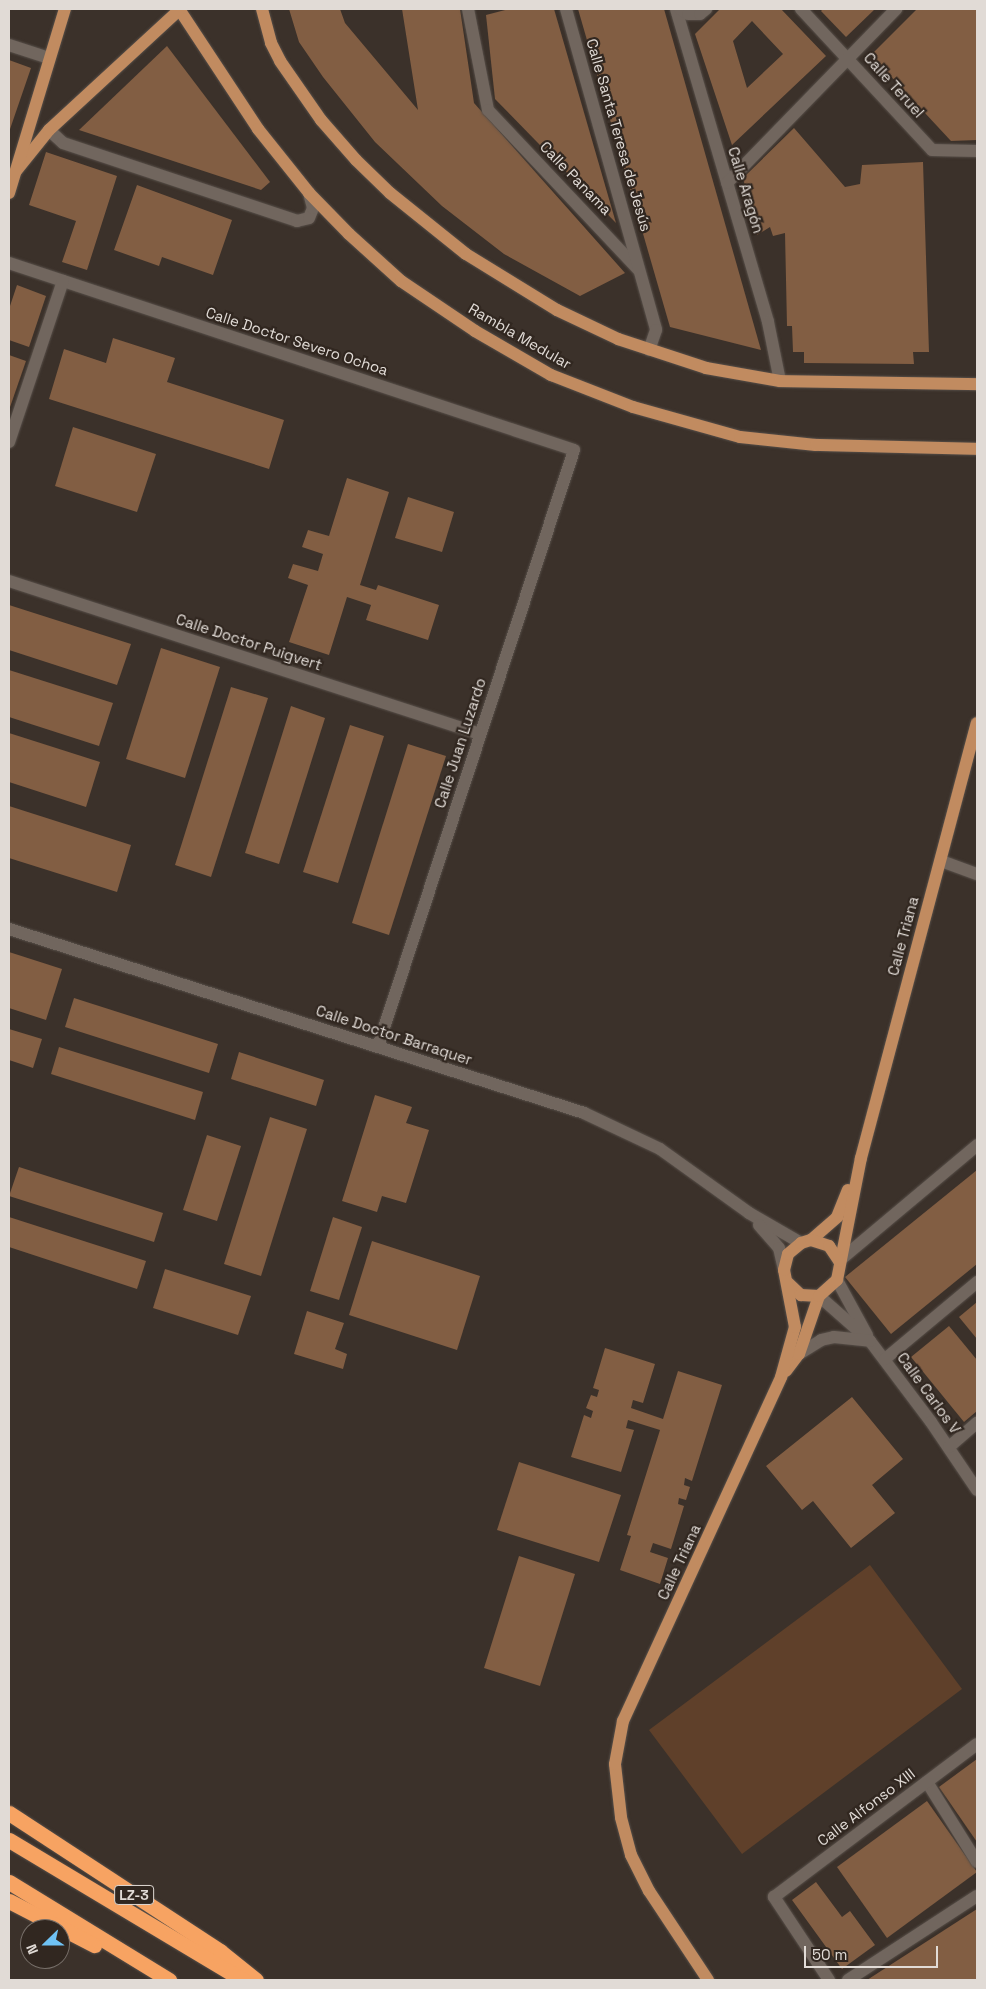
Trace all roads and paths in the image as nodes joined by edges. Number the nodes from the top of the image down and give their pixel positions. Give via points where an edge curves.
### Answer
1 (65, 9) edge
2 (179, 9) edge
3 (262, 9) edge
4 (469, 9) edge
5 (566, 9) edge
6 (676, 9) edge
7 (680, 9) edge
8 (706, 9) edge
9 (801, 9) edge
10 (896, 9) edge
11 (9, 45) edge
12 (847, 57) junction
13 (49, 58) junction
14 (49, 130) junction
15 (977, 151) edge
16 (16, 171) junction
17 (727, 183) junction
18 (9, 193) edge
19 (309, 193) junction
20 (9, 263) edge
21 (640, 271) junction
22 (63, 281) junction
23 (649, 350) junction
24 (780, 381) junction
25 (977, 384) edge
26 (9, 442) edge
27 (977, 449) edge
28 (574, 450) joint
29 (9, 581) edge
30 (977, 723) edge
31 (480, 734) junction
32 (941, 861) junction
33 (977, 874) edge
34 (9, 929) edge
35 (378, 1046) junction
36 (977, 1145) edge
37 (861, 1158) junction
38 (749, 1213) junction
39 (806, 1241) junction
40 (839, 1261) junction
41 (784, 1270) junction
42 (837, 1280) junction
43 (977, 1282) edge
44 (788, 1283) junction
45 (819, 1296) junction
46 (870, 1341) junction
47 (799, 1354) junction
48 (885, 1359) junction
49 (781, 1377) junction
50 (977, 1423) edge
51 (949, 1447) junction
52 (977, 1490) edge
53 (977, 1744) edge
54 (927, 1782) junction
55 (9, 1814) edge
56 (9, 1840) edge
57 (977, 1862) edge
58 (9, 1882) edge
59 (977, 1896) edge
60 (9, 1901) edge
61 (162, 1980) edge
62 (169, 1980) edge
63 (243, 1980) edge
64 (256, 1980) edge
65 (708, 1980) edge
66 (829, 1980) edge
67 (848, 1980) edge

1 - 13 main road
2 - 14 main road
2 - 19 main road, Rambla Medular via 258,129
3 - 23 main road via 271,43 293,81 339,140 390,193 466,254 514,286 557,310
4 - 21 street, Calle Panama via 488,110
5 - 21 street, Calle Santa Teresa de Jesús
6 - 17 street, Calle Aragón
7 - 8 street via 688,14 700,14
9 - 12 street, Calle Teruel
10 - 12 street
11 - 13 street
12 - 15 street, Calle Teruel via 932,150
12 - 17 street
13 - 16 main road
14 - 16 main road
14 - 19 street via 63,143 297,220 309,218 313,208
16 - 18 main road
17 - 24 street, Calle Aragón via 768,322
19 - 27 main road, Rambla Medular via 401,281 475,331 551,375 596,394 740,437 816,445
20 - 22 street, Calle Doctor Severo Ochoa
21 - 23 street, Calle Santa Teresa de Jesús via 656,330
22 - 26 street
22 - 28 street, Calle Doctor Severo Ochoa
23 - 24 main road via 706,368
24 - 25 main road
28 - 31 street, Calle Juan Luzardo
29 - 31 street, Calle Doctor Puigvert
30 - 32 main road, Calle Triana
31 - 35 street, Calle Juan Luzardo
32 - 33 street
32 - 37 main road, Calle Triana
34 - 35 street, Calle Doctor Barraquer
35 - 38 street, Calle Doctor Barraquer via 584,1113 660,1149
36 - 40 street
37 - 39 main road, Calle Triana via 838,1217
37 - 40 main road, Calle Triana
38 - 39 street, Calle Doctor Barraquer
38 - 41 street, Calle Doctor Barraquer via 779,1248
39 - 40 main road via 829,1246
39 - 41 main road via 788,1254
40 - 42 main road
41 - 44 main road
42 - 45 main road
42 - 46 street, Calle Carlos V
43 - 48 street
44 - 45 main road via 801,1295
44 - 49 main road via 795,1327
45 - 46 street, Calle Carlos V
45 - 47 main road
46 - 47 street via 828,1338
46 - 48 street, Calle Carlos V
47 - 49 main road
48 - 51 street, Calle Carlos V
49 - 65 main road, Calle Triana via 623,1721 615,1764 621,1817 630,1855 649,1891
50 - 51 street
51 - 52 street, Calle Carlos V
53 - 54 street, Calle Alfonso XIII
54 - 57 street
54 - 66 street, Calle Alfonso XIII via 774,1897
55 - 64 highway, LZ-3 via 220,1951
56 - 63 highway, LZ-3
58 - 62 highway
59 - 67 street
60 - 61 highway

